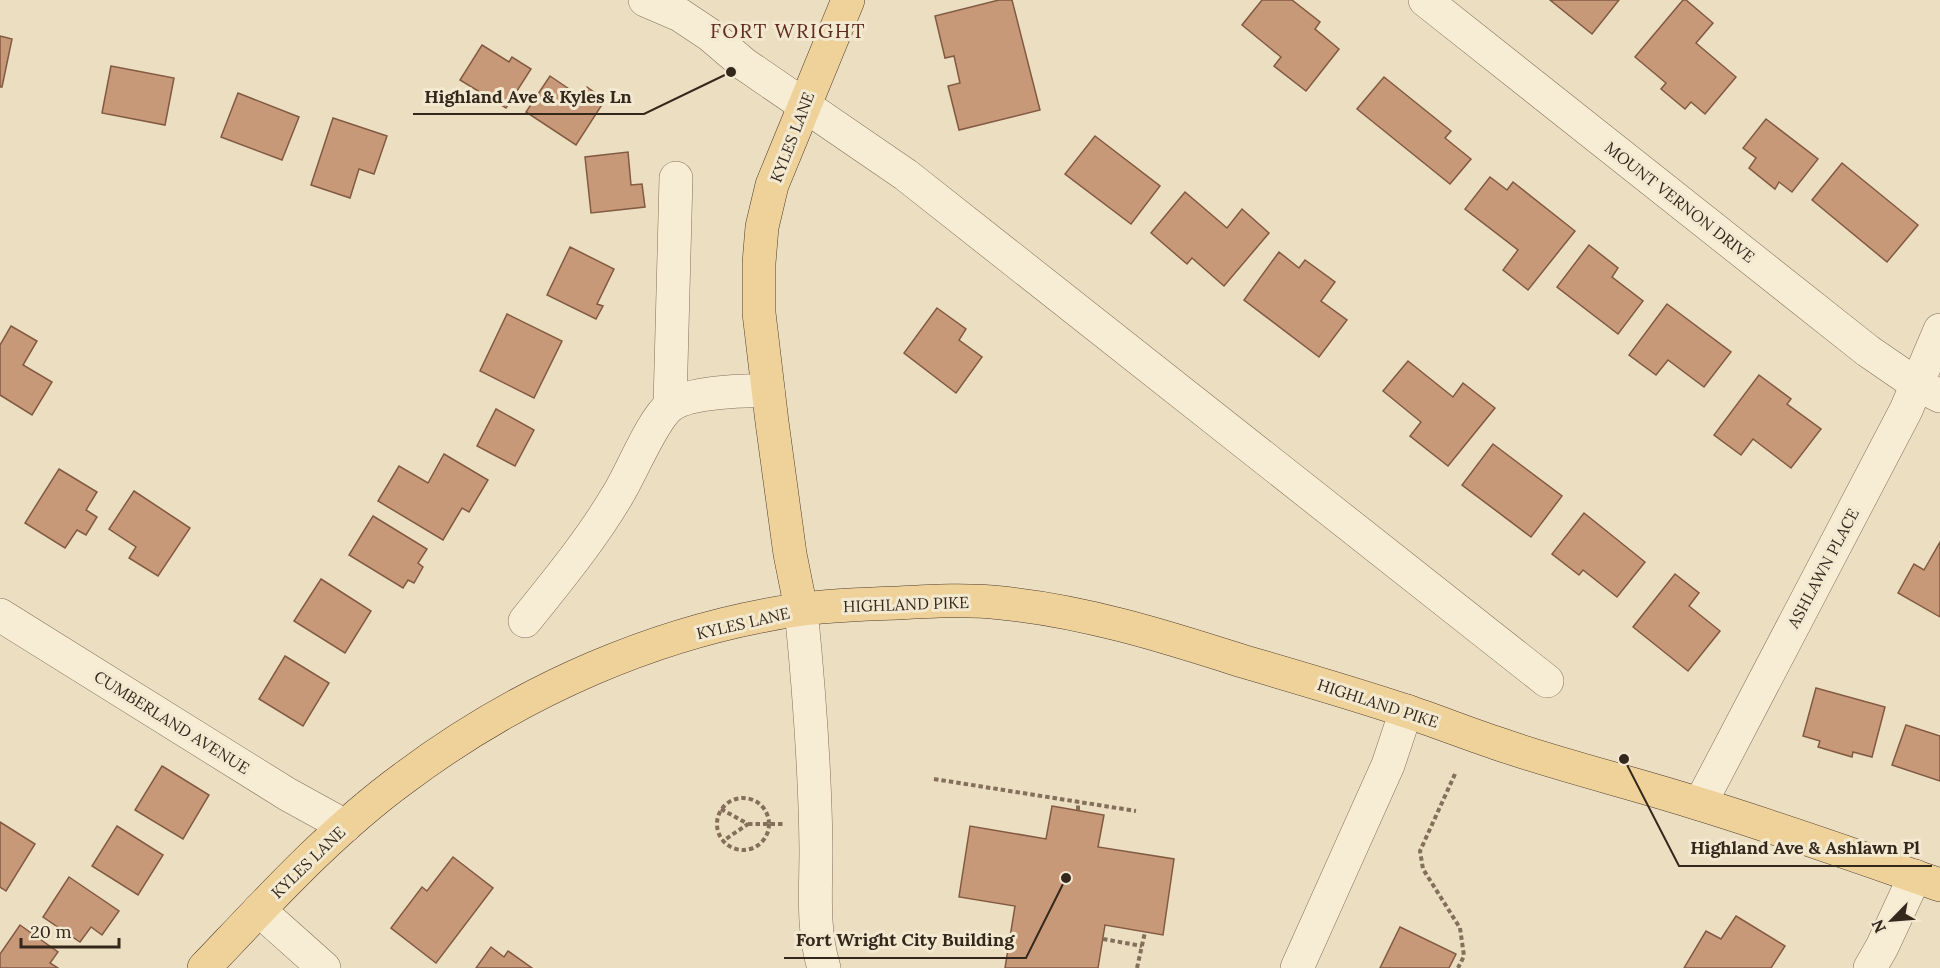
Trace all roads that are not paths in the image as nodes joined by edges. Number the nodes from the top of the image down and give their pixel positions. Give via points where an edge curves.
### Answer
1 (645, 0) edge
2 (848, 0) edge
3 (1425, 0) edge
4 (803, 106) junction
5 (676, 178) dead end
6 (1940, 330) edge
7 (1928, 390) edge
8 (768, 391) junction
9 (670, 405) junction
10 (801, 609) junction
11 (0, 615) edge
12 (525, 621) dead end
13 (1547, 681) dead end
14 (1406, 711) junction
15 (1700, 804) junction
16 (345, 826) junction
17 (1928, 880) edge
18 (259, 910) junction
19 (204, 968) edge
20 (324, 968) edge
21 (824, 968) edge
22 (1297, 968) edge
23 (1870, 968) edge

1 - 4 street via 680,15
2 - 4 main road, KYLES LANE
3 - 7 street, MOUNT VERNON DRIVE via 1868,351
4 - 8 main road, KYLES LANE via 772,185 762,227 759,313
4 - 13 street via 906,175
5 - 9 street
6 - 7 street, ASHLAWN PLACE
7 - 15 street, ASHLAWN PLACE via 1900,421
8 - 9 street via 692,397
8 - 10 main road, KYLES LANE
9 - 12 street via 584,545
10 - 14 main road, HIGHLAND PIKE via 949,600 1002,603 1068,614 1165,636
10 - 16 main road, KYLES LANE via 667,640 539,693 468,733
10 - 21 street via 815,824 815,909
11 - 16 street, CUMBERLAND AVENUE
14 - 15 main road, HIGHLAND PIKE via 1500,745
14 - 22 street via 1388,765
15 - 17 main road, HIGHLAND PIKE
16 - 18 main road, KYLES LANE
17 - 23 street
18 - 19 main road, KYLES LANE
18 - 20 street

